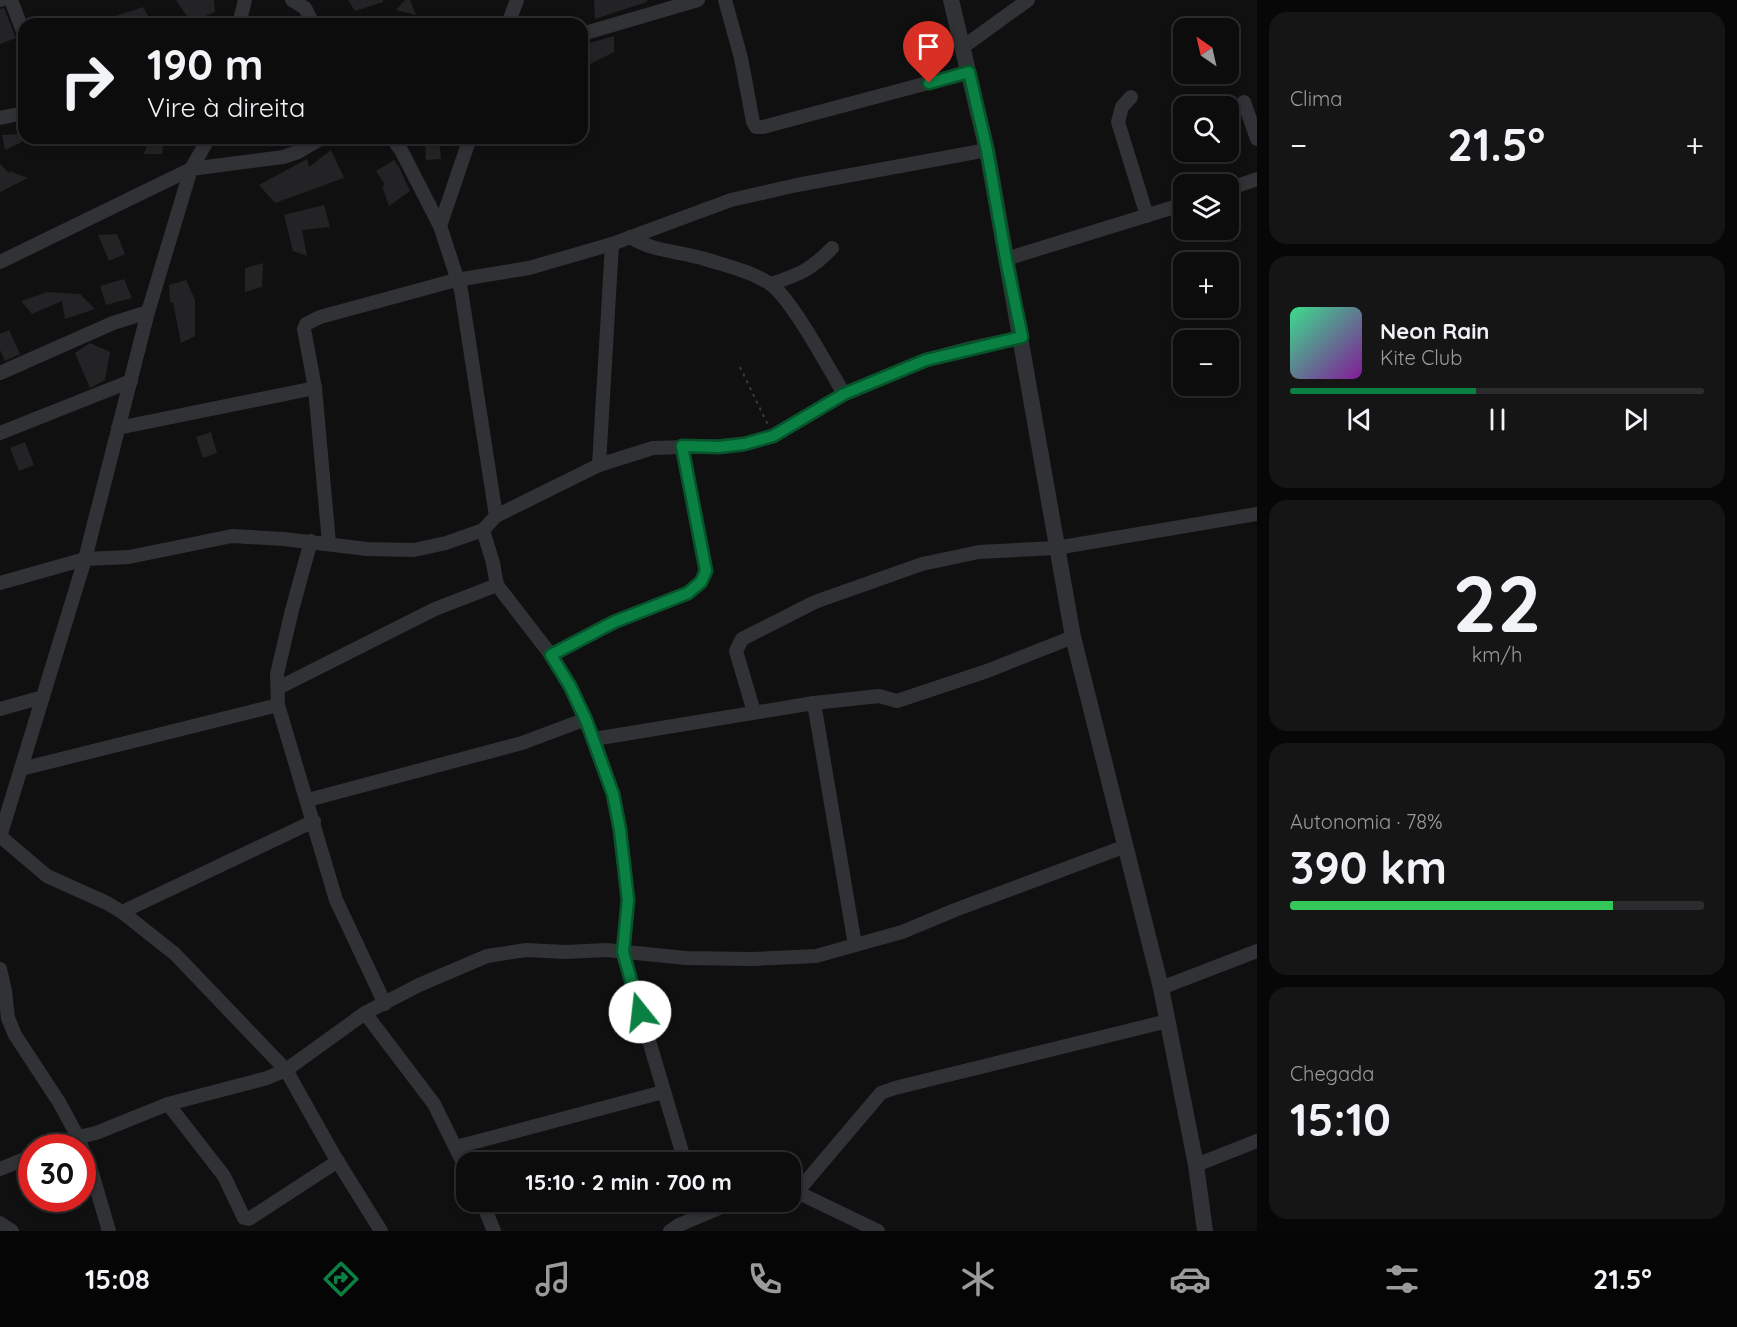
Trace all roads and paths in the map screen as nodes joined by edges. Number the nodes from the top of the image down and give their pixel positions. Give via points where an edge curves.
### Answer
1 (11, 0) edge
2 (245, 0) edge
3 (292, 0) edge
4 (517, 0) edge
5 (698, 0) edge
6 (725, 0) edge
7 (951, 0) edge
8 (1028, 0) edge
9 (18, 18) edge
10 (240, 18) edge
11 (310, 18) edge
12 (510, 18) edge
13 (588, 32) edge
14 (963, 47) junction
15 (969, 72) junction
16 (1131, 98) dead end
17 (1244, 102) dead end
18 (18, 114) edge
19 (0, 118) edge
20 (1257, 139) edge
21 (206, 144) edge
22 (312, 144) edge
23 (396, 144) edge
24 (468, 144) edge
25 (987, 150) junction
26 (191, 169) junction
27 (1257, 179) edge
28 (1239, 185) edge
29 (1173, 208) edge
30 (1147, 216) junction
31 (440, 226) junction
32 (630, 237) junction
33 (612, 244) junction
34 (832, 248) dead end
35 (1006, 259) junction
36 (0, 262) edge
37 (456, 280) junction
38 (771, 284) junction
39 (148, 312) junction
40 (1022, 337) junction
41 (740, 368) dead end
42 (0, 373) edge
43 (131, 381) junction
44 (315, 388) junction
45 (844, 394) junction
46 (118, 428) junction
47 (0, 433) edge
48 (773, 436) junction
49 (682, 446) junction
50 (599, 465) junction
51 (1257, 514) edge
52 (496, 516) junction
53 (483, 530) junction
54 (311, 541) junction
55 (329, 543) junction
56 (1056, 548) junction
57 (85, 559) junction
58 (0, 583) edge
59 (496, 585) junction
60 (1073, 637) junction
61 (551, 655) junction
62 (278, 688) junction
63 (43, 697) junction
64 (814, 704) junction
65 (278, 705) junction
66 (0, 709) edge
67 (754, 712) junction
68 (586, 720) junction
69 (594, 739) junction
70 (21, 769) junction
71 (308, 800) junction
72 (314, 821) junction
73 (0, 837) edge
74 (1126, 846) junction
75 (122, 912) junction
76 (855, 945) junction
77 (1257, 951) edge
78 (623, 952) junction
79 (1, 976) edge
80 (1161, 988) junction
81 (385, 1004) junction
82 (365, 1013) junction
83 (1168, 1021) junction
84 (286, 1070) junction
85 (663, 1092) junction
86 (168, 1104) junction
87 (76, 1134) edge
88 (95, 1134) edge
89 (1257, 1141) edge
90 (456, 1146) junction
91 (459, 1152) edge
92 (682, 1152) edge
93 (18, 1161) edge
94 (338, 1161) junction
95 (1196, 1165) junction
96 (0, 1168) edge
97 (801, 1184) edge
98 (96, 1187) edge
99 (801, 1195) edge
100 (486, 1212) edge
101 (695, 1212) edge
102 (0, 1222) edge
103 (12, 1231) edge
104 (109, 1231) edge
105 (381, 1231) edge
106 (494, 1231) edge
107 (670, 1231) edge
108 (878, 1231) edge
109 (1205, 1231) edge

1 - 9 street
2 - 10 street
3 - 11 street via 305,8
4 - 12 street
5 - 13 street
6 - 15 street via 756,127
7 - 14 street
8 - 14 street
14 - 15 street
15 - 25 street
16 - 30 street via 1122,107 1118,122
17 - 20 street
18 - 19 street
21 - 26 street
22 - 26 street via 284,157
23 - 31 street
24 - 31 street
25 - 32 street via 731,200
25 - 35 street
26 - 36 street
26 - 39 street
27 - 28 street
29 - 30 street
30 - 35 street
31 - 37 street
32 - 33 street
32 - 38 street via 651,248 687,253
33 - 37 street via 529,268
33 - 50 street
34 - 38 street via 803,273
35 - 40 street
37 - 44 street via 306,324
37 - 52 street
38 - 45 street via 789,304
39 - 42 street via 113,323
39 - 43 street
40 - 45 street via 926,360
40 - 56 street
41 - 48 path
43 - 46 street
43 - 47 street
44 - 46 street
44 - 55 street
45 - 48 street
46 - 57 street
48 - 49 street via 719,447
49 - 50 street via 653,448
49 - 61 street via 706,571 701,582 688,593 614,622
50 - 52 street
51 - 56 street
52 - 53 street
53 - 55 street via 414,550
53 - 59 street
54 - 55 street
54 - 57 street via 232,536 129,557
54 - 62 street via 292,610
56 - 60 street
56 - 67 street via 979,552 922,564 815,602 742,639 736,651
57 - 58 street
57 - 63 street
59 - 61 street
59 - 62 street via 435,609
60 - 64 street via 897,701 879,696
60 - 74 street
61 - 68 street
62 - 65 street
63 - 66 street
63 - 70 street
64 - 67 street
64 - 76 street
65 - 70 street
65 - 71 street
67 - 69 street
68 - 69 street
68 - 71 street via 522,743
69 - 78 street via 613,794 620,830 628,900
70 - 73 street
71 - 72 street
72 - 75 street
72 - 81 street via 336,900
73 - 75 street via 47,876
74 - 76 street via 902,932
74 - 80 street
75 - 84 street via 175,954
76 - 78 street via 816,956 752,959
77 - 80 street
78 - 81 street via 526,950 488,956
78 - 85 street
79 - 87 street via 15,1035
80 - 83 street
81 - 82 street
82 - 84 street
82 - 90 street via 434,1104
83 - 95 street
83 - 97 street via 881,1093
84 - 86 street
84 - 94 street
85 - 90 street
85 - 92 street
86 - 88 street
86 - 94 street via 224,1176 244,1218 249,1219
89 - 95 street
90 - 91 street
93 - 96 street
94 - 105 street
95 - 109 street
98 - 104 street
99 - 108 street
100 - 106 street
101 - 107 street
102 - 103 street

